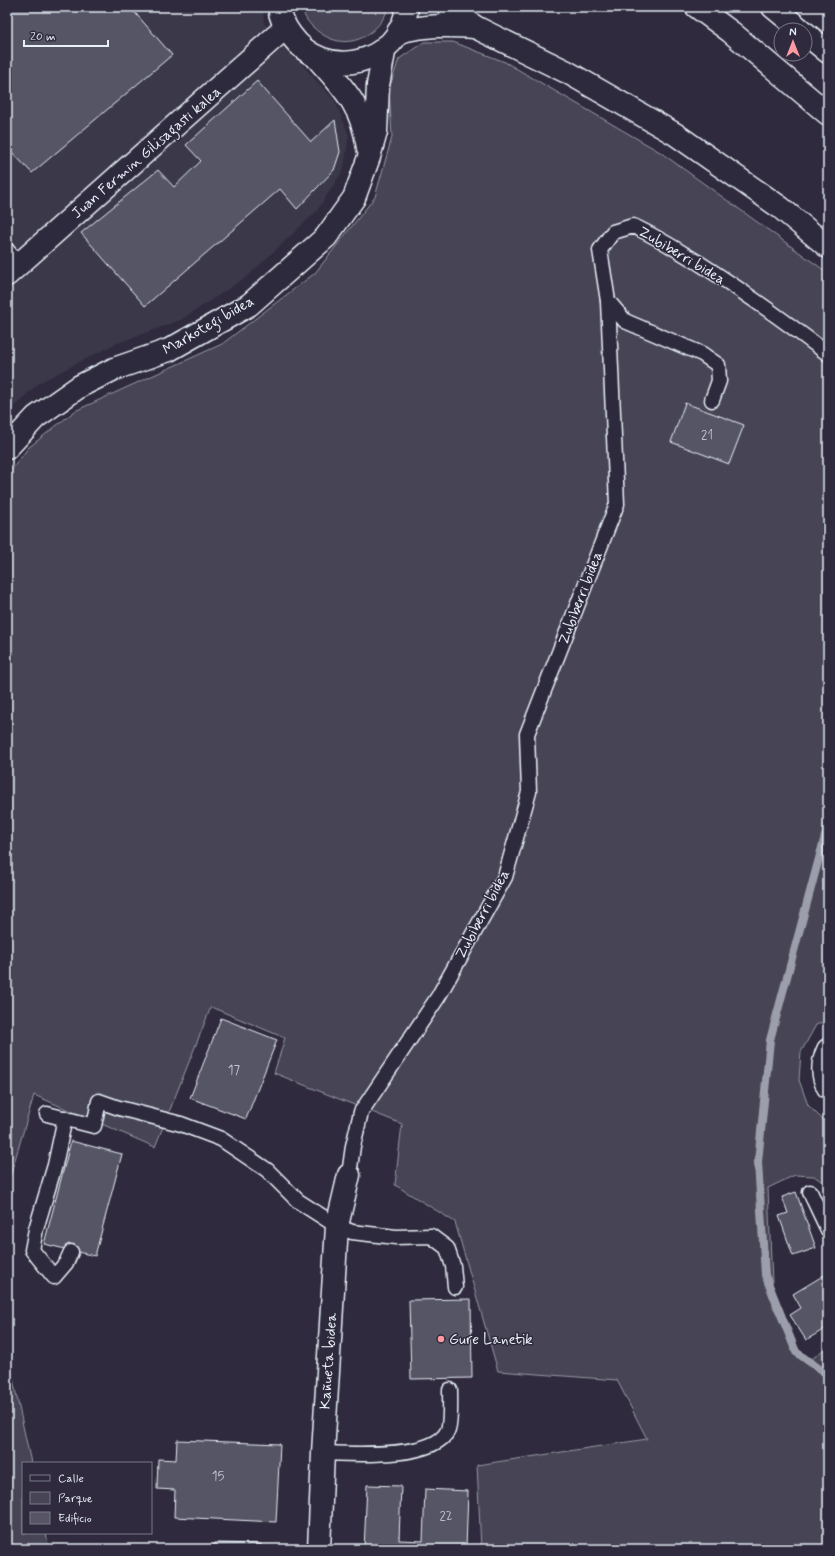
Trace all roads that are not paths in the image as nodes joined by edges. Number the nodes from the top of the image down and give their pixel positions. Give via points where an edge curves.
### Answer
1 (279, 7) edge
2 (406, 7) edge
3 (449, 7) edge
4 (697, 7) edge
5 (773, 7) edge
6 (791, 22) edge
7 (475, 27) junction
8 (285, 28) junction
9 (392, 40) junction
10 (813, 40) edge
11 (828, 52) edge
12 (317, 58) junction
13 (828, 114) edge
14 (369, 157) junction
15 (828, 247) edge
16 (11, 263) edge
17 (608, 301) junction
18 (828, 354) edge
19 (712, 400) dead end
20 (7, 448) edge
21 (828, 1050) edge
22 (828, 1087) edge
23 (47, 1114) dead end
24 (65, 1118) junction
25 (349, 1175) joint
26 (810, 1192) dead end
27 (337, 1226) junction
28 (828, 1230) edge
29 (71, 1252) dead end
30 (455, 1287) dead end
31 (450, 1390) dead end
32 (323, 1453) junction
33 (319, 1549) edge

1 - 8 main road
2 - 9 main road, Markotegi bidea via 406,16
3 - 7 main road
4 - 13 main road via 731,32
5 - 6 main road
7 - 9 main road via 421,26
7 - 15 main road via 567,72 675,134 781,208
8 - 12 main road via 298,46
8 - 16 main road, Juan Fermin Gilisagasti kalea
9 - 12 main road via 368,58 348,63
9 - 14 main road, Markotegi bidea via 378,85 376,132
10 - 11 main road
12 - 14 main road, Markotegi bidea via 349,94 356,106 366,133
14 - 20 main road, Markotegi bidea via 354,198 326,237 249,305 169,350 114,369 80,386 36,417
17 - 18 lane, Zubiberri bidea via 600,250 613,232 633,226 651,234 712,272
17 - 19 lane via 626,321 702,354 718,366 719,381
17 - 25 lane, Zubiberri bidea via 617,504 527,734 529,792 505,877 438,997 361,1112 352,1146
21 - 22 main road via 823,1070
23 - 24 lane
24 - 27 lane via 94,1126 99,1101 181,1124 221,1140 267,1170 298,1201
24 - 29 lane via 32,1250 54,1276 66,1263
25 - 27 main road, Kañueta bidea
26 - 28 lane
27 - 30 lane via 352,1232 396,1237 431,1236 448,1248
27 - 32 main road, Kañueta bidea
31 - 32 lane via 448,1430 437,1442 417,1450 394,1453
32 - 33 main road, Kañueta bidea

